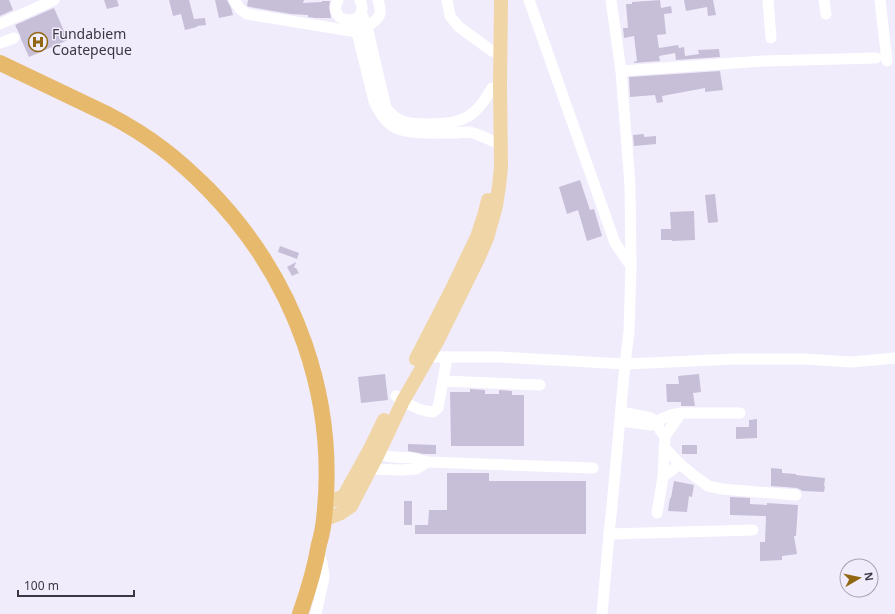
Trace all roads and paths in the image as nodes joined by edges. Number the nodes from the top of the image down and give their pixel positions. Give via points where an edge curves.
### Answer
1 (54, 0) edge
2 (234, 0) edge
3 (338, 0) edge
4 (360, 0) edge
5 (378, 0) edge
6 (447, 0) edge
7 (492, 0) edge
8 (501, 0) edge
9 (529, 0) edge
10 (611, 0) edge
11 (768, 0) edge
12 (824, 0) edge
13 (880, 0) edge
14 (826, 14) dead end
15 (358, 16) junction
16 (0, 24) edge
17 (367, 26) junction
18 (357, 32) junction
19 (14, 38) dead end
20 (771, 38) dead end
21 (0, 43) edge
22 (492, 51) junction
23 (0, 63) edge
24 (621, 71) junction
25 (492, 88) junction
26 (390, 118) junction
27 (452, 128) junction
28 (497, 143) junction
29 (631, 266) junction
30 (423, 356) junction
31 (447, 357) junction
32 (895, 358) edge
33 (625, 364) junction
34 (443, 381) junction
35 (540, 385) dead end
36 (400, 399) junction
37 (740, 413) dead end
38 (681, 414) junction
39 (621, 417) junction
40 (657, 423) junction
41 (665, 442) junction
42 (374, 452) junction
43 (428, 462) junction
44 (680, 464) junction
45 (593, 468) dead end
46 (371, 470) junction
47 (663, 477) junction
48 (796, 495) dead end
49 (325, 502) junction
50 (657, 513) dead end
51 (324, 519) junction
52 (753, 530) dead end
53 (609, 534) junction
54 (318, 552) junction
55 (300, 614) edge
56 (316, 614) edge
57 (602, 614) edge

1 - 16 street
2 - 18 street via 247,14
3 - 15 street via 336,10 340,17 346,20
4 - 15 street via 362,4
5 - 17 street via 379,18
6 - 22 street via 450,16 459,27
7 - 22 main road
8 - 28 main road
9 - 29 street via 615,243
10 - 24 street
11 - 20 street
12 - 14 street
13 - 24 street via 882,60 764,61
15 - 17 street
15 - 18 street
17 - 18 street
17 - 26 street
18 - 26 street via 374,101 380,114
19 - 21 street
22 - 25 main road
23 - 49 highway via 126,124 170,154 232,214 273,274 292,310 306,346 321,407 325,448
24 - 29 street via 630,185
25 - 27 street via 484,102
25 - 28 main road
26 - 27 street
27 - 28 street
28 - 30 main road via 501,167 500,186 489,232 438,340
29 - 33 street via 630,332
30 - 31 street
30 - 36 main road
31 - 33 street via 500,357
31 - 34 street
32 - 33 street via 851,362 736,359
33 - 39 street
34 - 35 street
34 - 36 street via 438,408 433,412 425,412
36 - 42 main road
37 - 38 street
38 - 40 street via 671,415
38 - 41 street
39 - 40 street via 652,418
39 - 53 street
40 - 41 street
41 - 44 street
41 - 47 street
42 - 43 street
42 - 46 main road
42 - 49 main road via 344,496
43 - 45 street
43 - 46 street via 416,469
44 - 47 street
44 - 48 street via 708,486
46 - 51 main road via 350,506
47 - 50 street
49 - 51 highway
51 - 54 highway
52 - 53 street
53 - 57 street
54 - 55 highway
54 - 56 street via 324,577

